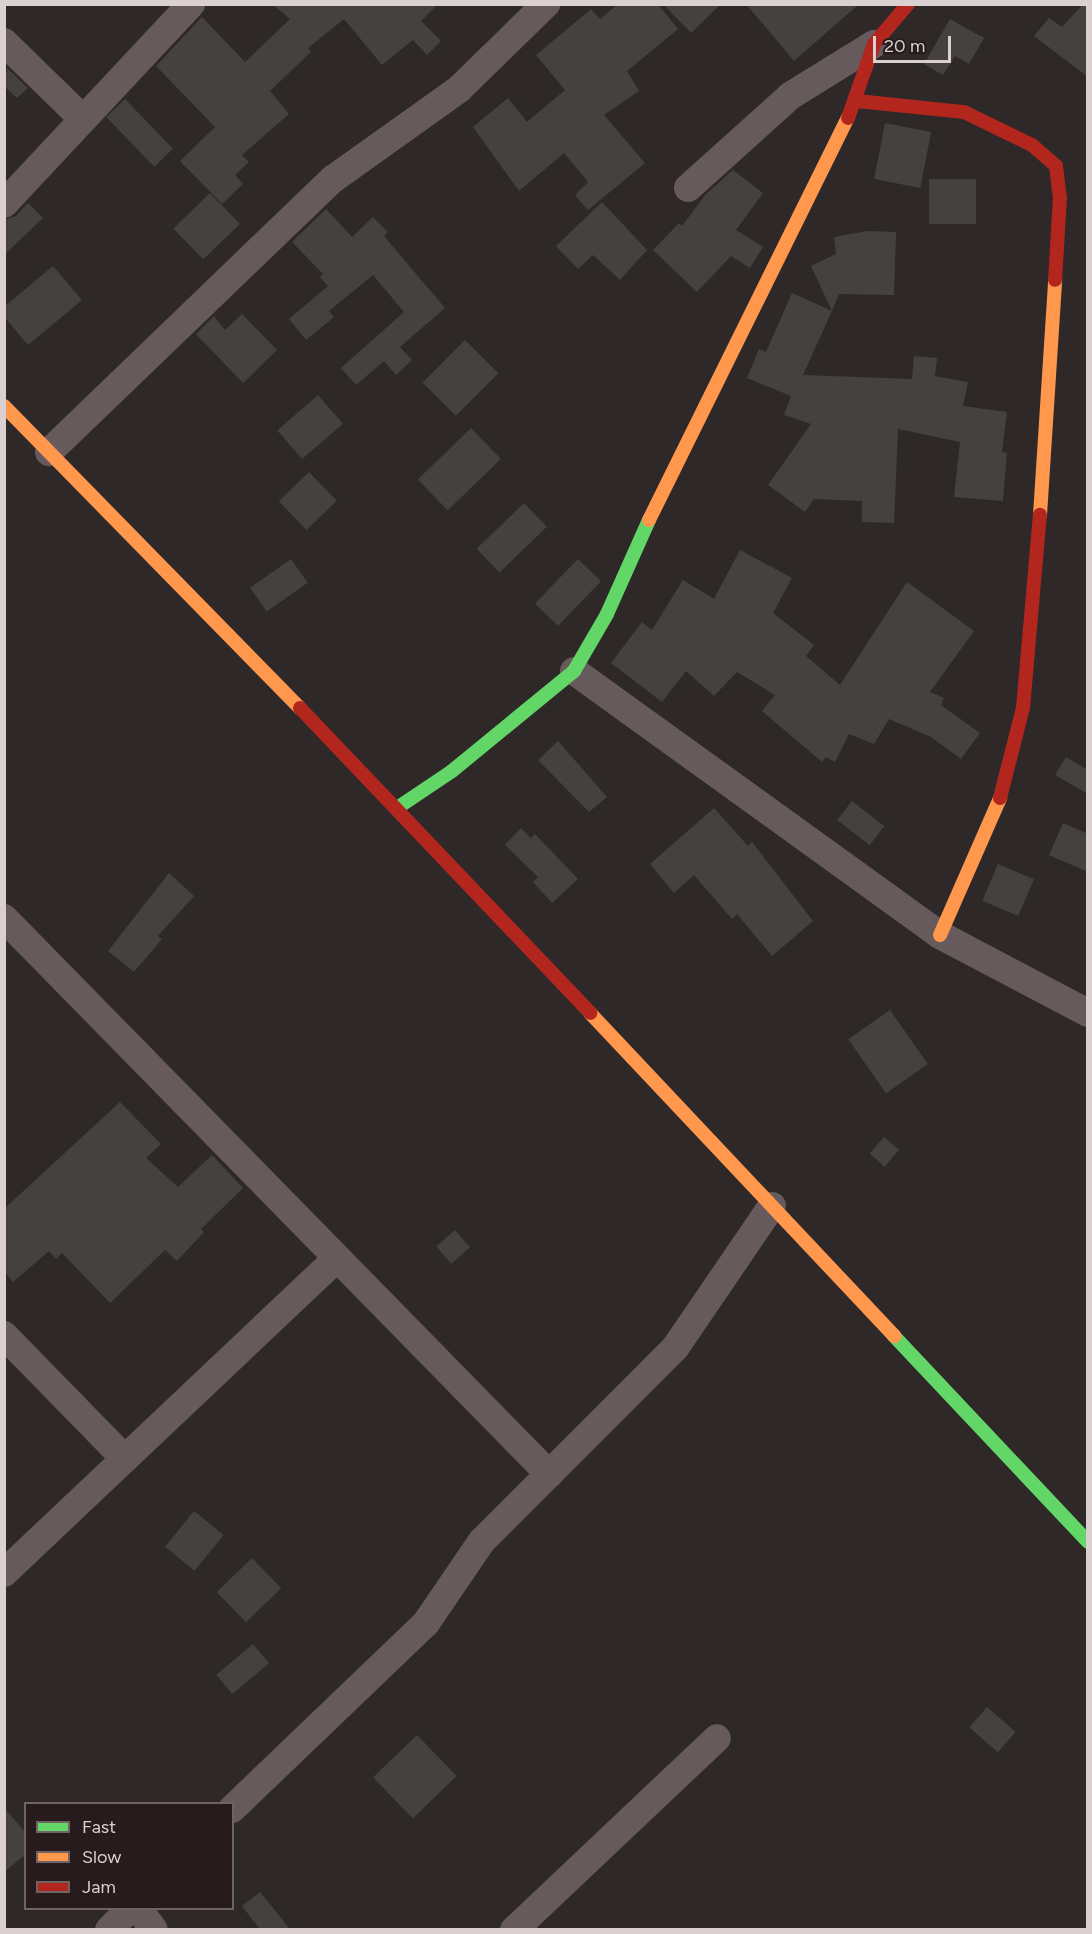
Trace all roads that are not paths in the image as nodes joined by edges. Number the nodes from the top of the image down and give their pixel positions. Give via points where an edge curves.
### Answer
1 (191, 4) edge
2 (546, 4) edge
3 (908, 4) edge
4 (4, 42) edge
5 (874, 44) junction
6 (857, 100) junction
7 (83, 119) junction
8 (688, 188) dead end
9 (4, 204) edge
10 (4, 406) edge
11 (50, 452) junction
12 (574, 671) junction
13 (397, 808) junction
14 (4, 918) edge
15 (940, 935) junction
16 (1088, 1013) edge
17 (772, 1206) junction
18 (337, 1258) junction
19 (4, 1335) edge
20 (125, 1459) junction
21 (549, 1474) junction
22 (1088, 1542) edge
23 (4, 1574) edge
24 (717, 1738) dead end
25 (234, 1807) edge
26 (128, 1910) edge
27 (140, 1910) edge
28 (109, 1929) edge
29 (154, 1929) edge
30 (514, 1929) edge

1 - 7 street
2 - 11 street via 459,89 333,179
3 - 5 street
4 - 7 street
5 - 6 street
5 - 8 street via 790,96
6 - 12 street via 657,503 607,614
6 - 15 street via 964,112 1032,145 1056,166 1060,197 1034,616 1023,708 996,812
7 - 9 street
10 - 11 street
11 - 13 street
12 - 13 street via 461,764
12 - 15 street
13 - 17 street
14 - 18 street
15 - 16 street
17 - 21 street via 675,1348
17 - 22 street
18 - 20 street
18 - 21 street
19 - 20 street
20 - 23 street
21 - 25 street via 482,1541 426,1623
24 - 30 street
26 - 28 street
27 - 29 street

